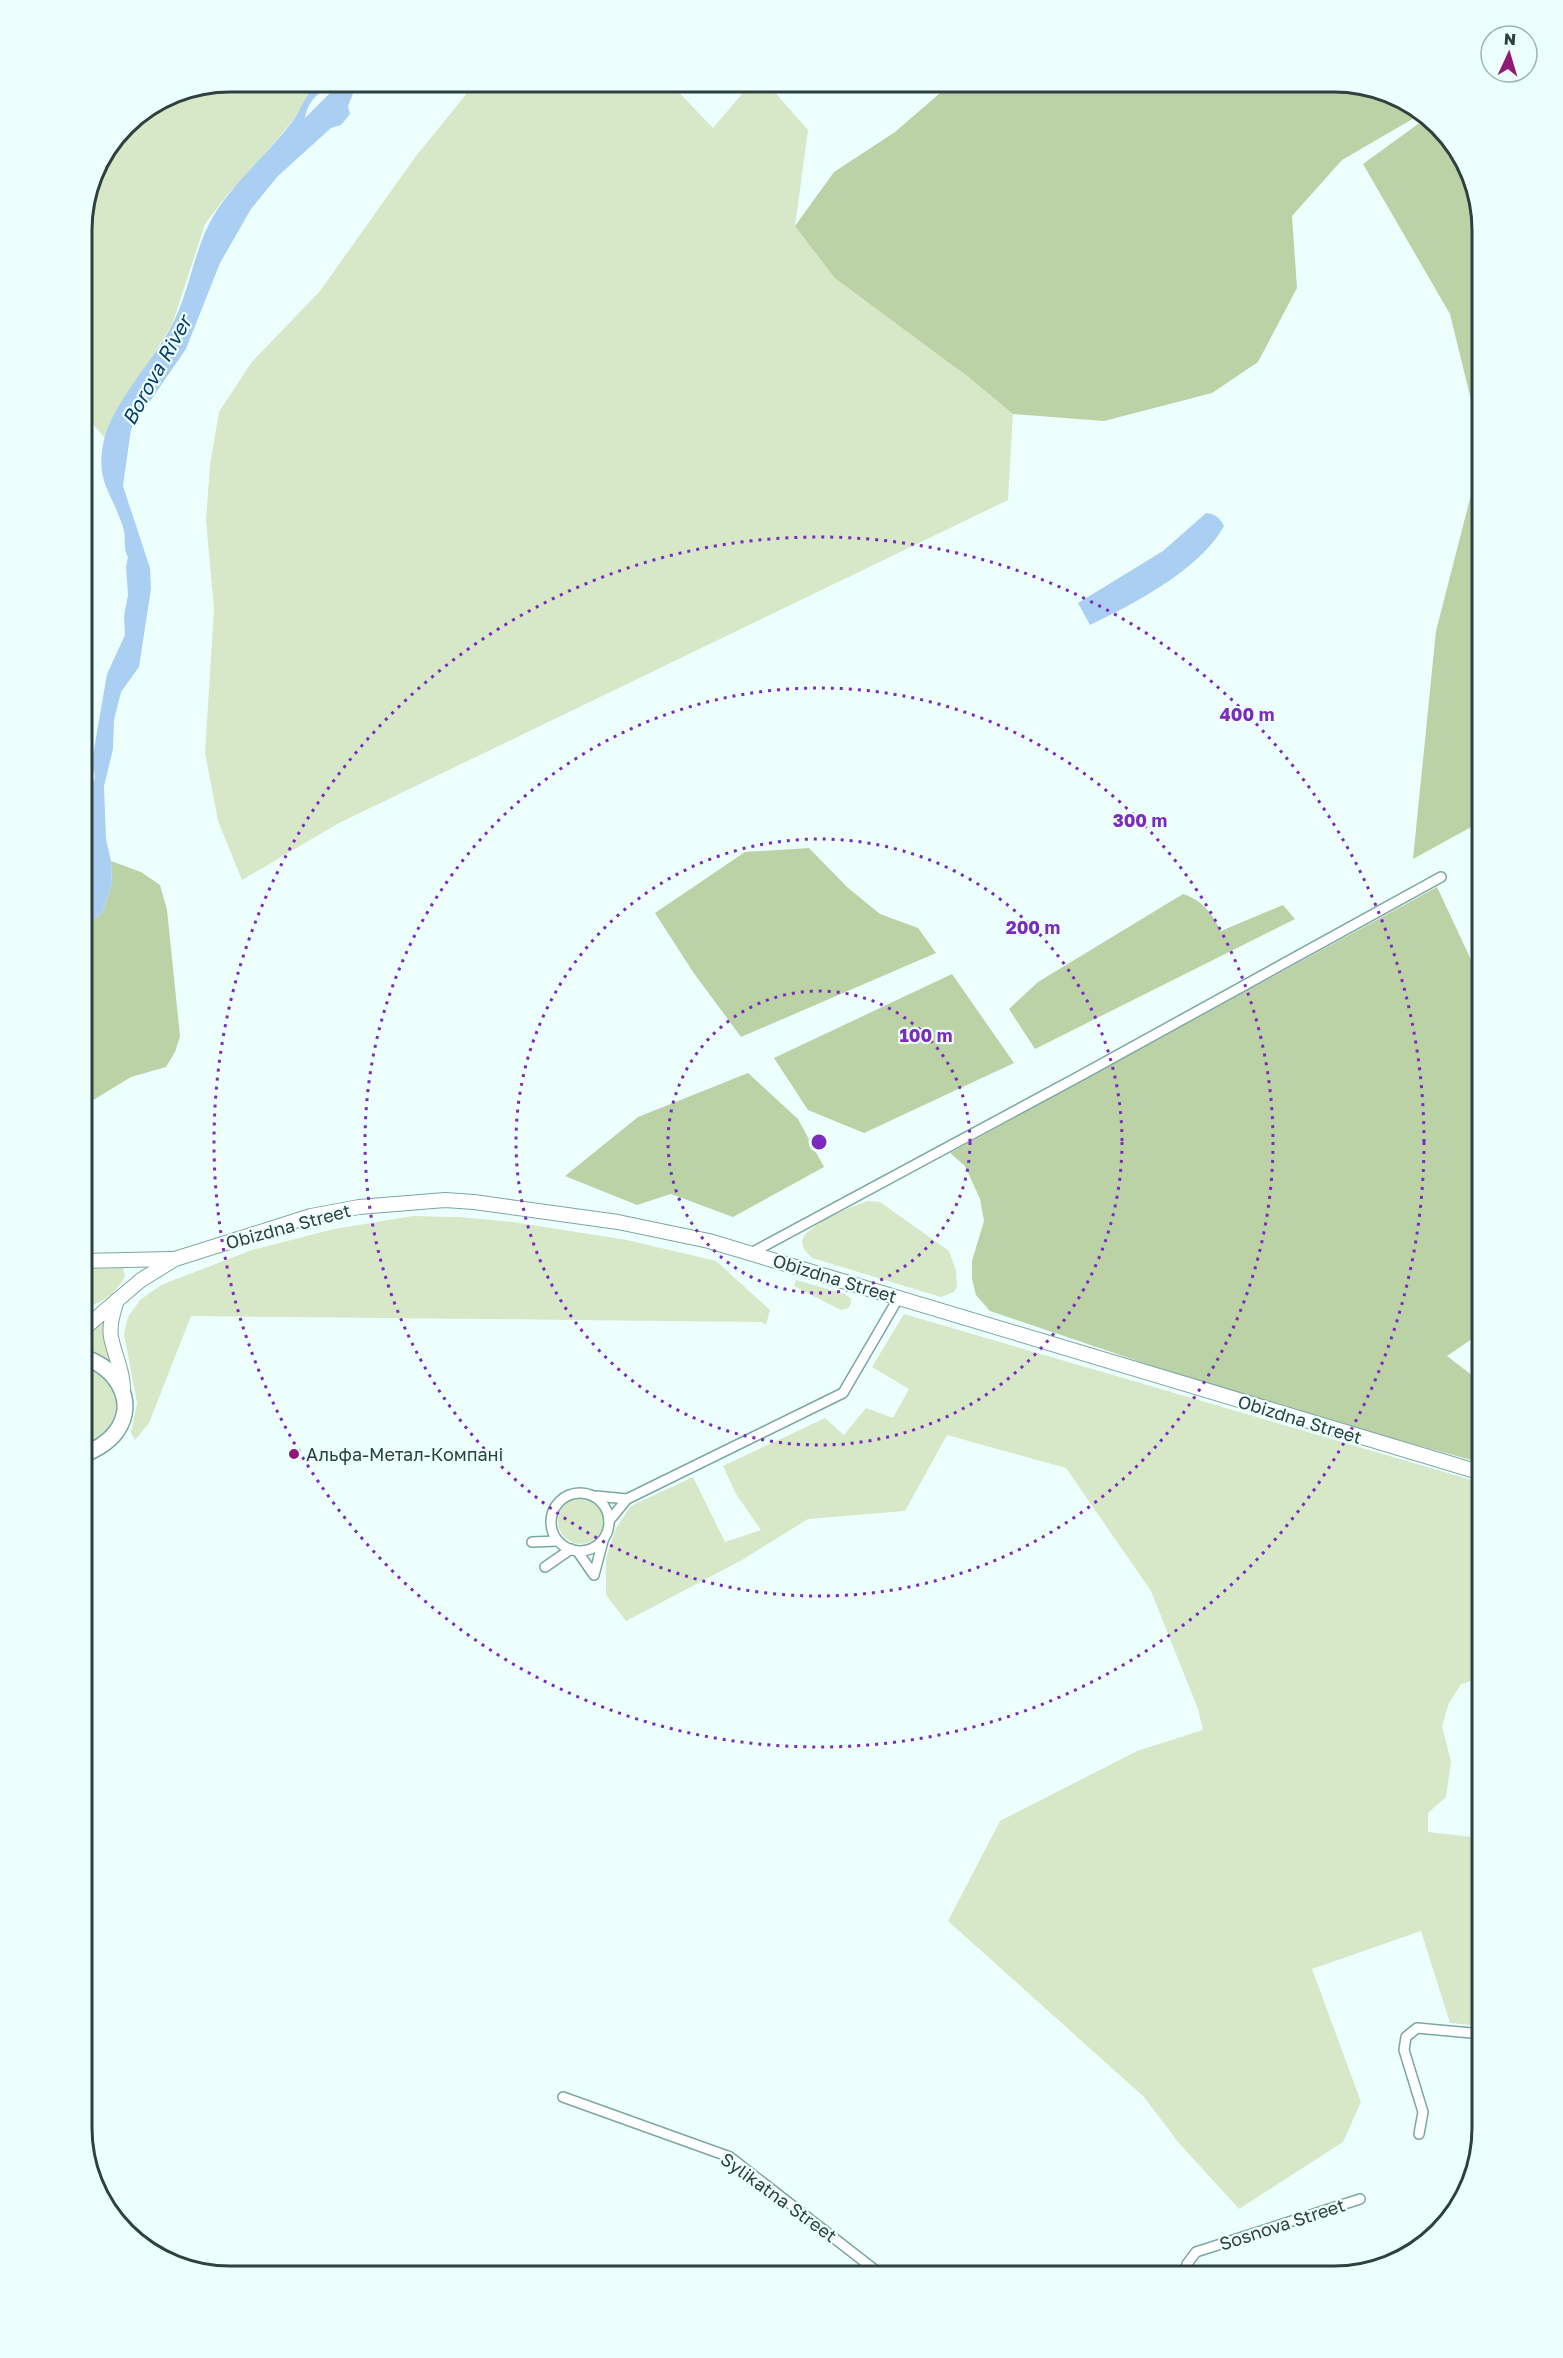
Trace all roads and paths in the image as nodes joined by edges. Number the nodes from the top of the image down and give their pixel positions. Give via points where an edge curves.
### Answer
1 (1441, 877) dead end
2 (751, 1253) junction
3 (175, 1259) junction
4 (92, 1261) edge
5 (899, 1297) junction
6 (117, 1300) junction
7 (92, 1322) edge
8 (92, 1359) edge
9 (123, 1395) junction
10 (92, 1451) edge
11 (1472, 1470) edge
12 (596, 1496) junction
13 (627, 1499) junction
14 (609, 1521) junction
15 (550, 1528) junction
16 (603, 1540) junction
17 (560, 1543) junction
18 (575, 1550) junction
19 (1472, 2033) edge
20 (563, 2097) dead end
21 (1419, 2134) dead end
22 (1360, 2199) dead end
23 (871, 2266) edge
24 (1187, 2266) edge

1 - 2 street
2 - 3 main road, Obizdna Street via 618,1222 445,1200 311,1216
2 - 5 main road, Obizdna Street
3 - 4 main road
3 - 6 main road
5 - 11 main road, Obizdna Street
5 - 13 street via 843,1393
6 - 7 main road
6 - 9 main road via 111,1336 121,1370
8 - 9 main road via 110,1371
9 - 10 main road via 117,1431
12 - 13 street
12 - 14 street via 607,1508
12 - 15 street via 580,1491 563,1496 552,1508
13 - 14 street
14 - 16 street
15 - 17 street
15 - 17 street via 531,1542
16 - 18 street via 594,1548
16 - 18 street via 594,1575
17 - 18 street
17 - 18 street via 545,1567
19 - 21 street via 1417,2028 1406,2037 1404,2050 1423,2112
20 - 23 street, Sylikatna Street via 730,2157
22 - 24 street, Sosnova Street via 1196,2252

